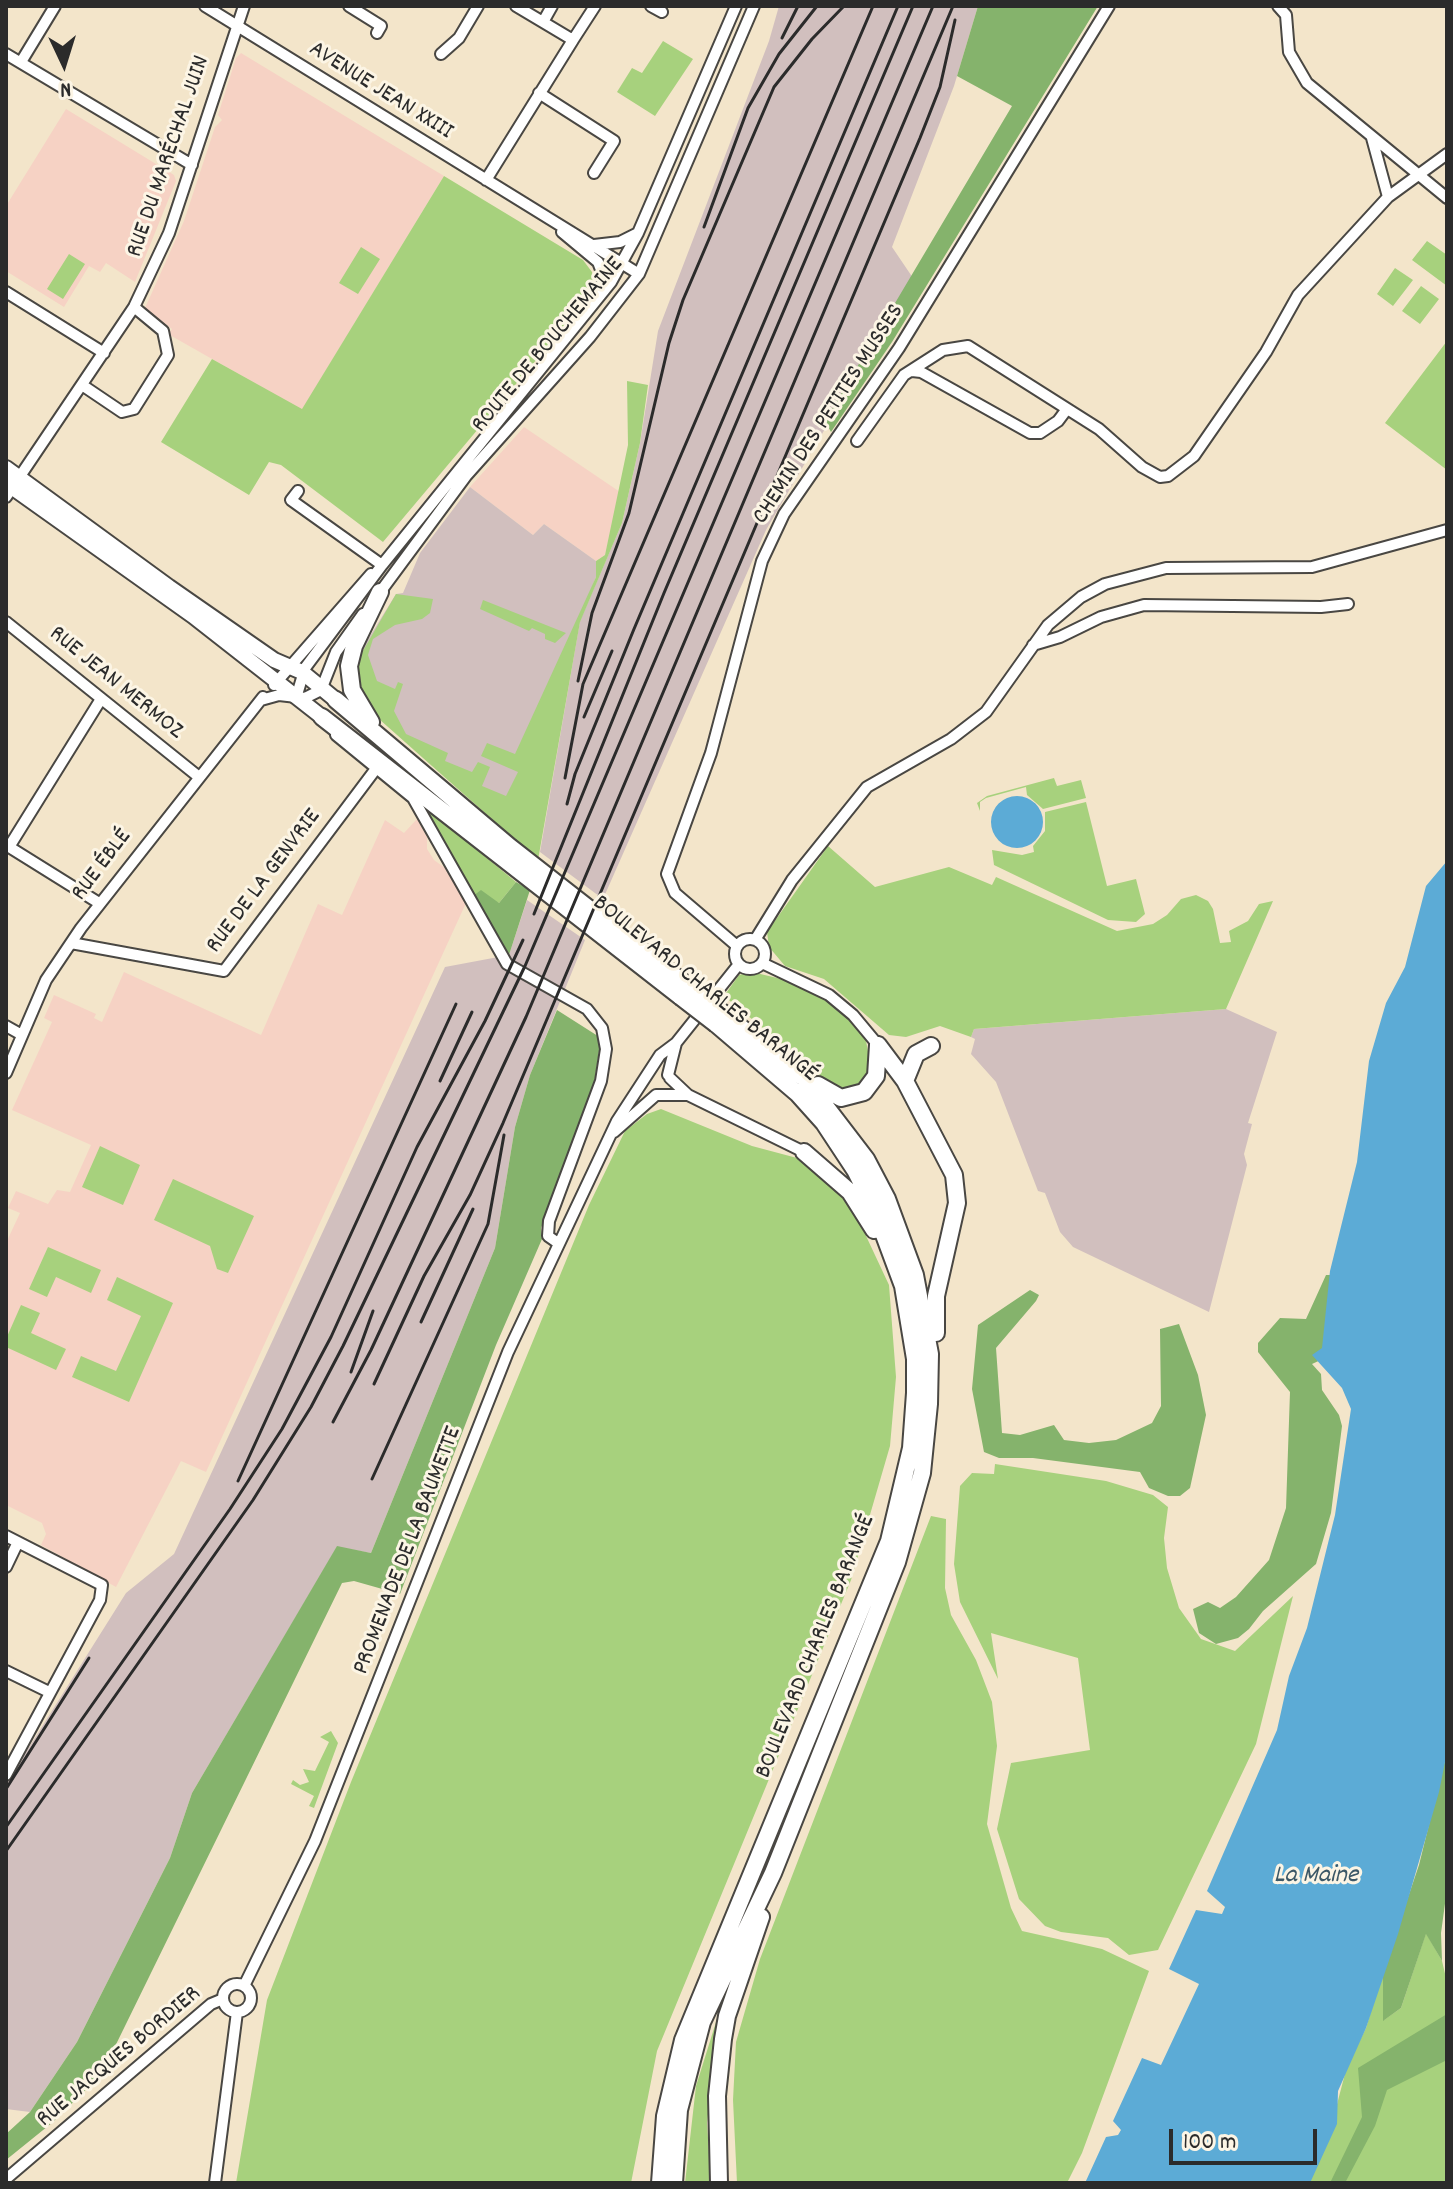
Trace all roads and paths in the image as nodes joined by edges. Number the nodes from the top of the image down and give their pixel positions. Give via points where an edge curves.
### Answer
1 (55, 6) edge
2 (205, 6) edge
3 (244, 6) edge
4 (349, 6) edge
5 (478, 6) edge
6 (516, 6) edge
7 (552, 6) edge
8 (595, 6) edge
9 (651, 6) edge
10 (736, 6) edge
11 (754, 6) edge
12 (1109, 6) edge
13 (1278, 6) edge
14 (1294, 6) edge
15 (662, 12) dead end
16 (1286, 15) junction
17 (543, 22) junction
18 (237, 27) junction
19 (377, 33) dead end
20 (573, 40) junction
21 (6, 54) edge
22 (441, 54) dead end
23 (21, 62) junction
24 (539, 93) junction
25 (1371, 136) junction
26 (1447, 154) edge
27 (192, 165) junction
28 (594, 173) dead end
29 (1416, 173) junction
30 (486, 180) junction
31 (1388, 197) junction
32 (1447, 198) edge
33 (536, 210) junction
34 (638, 233) junction
35 (594, 245) junction
36 (623, 262) junction
37 (639, 274) junction
38 (6, 292) edge
39 (600, 297) junction
40 (134, 307) junction
41 (104, 353) junction
42 (912, 371) junction
43 (82, 385) junction
44 (1067, 409) junction
45 (857, 441) dead end
46 (6, 468) edge
47 (11, 486) edge
48 (298, 491) dead end
49 (1447, 530) edge
50 (382, 565) junction
51 (380, 592) junction
52 (1348, 604) dead end
53 (6, 622) edge
54 (1046, 628) junction
55 (1060, 637) junction
56 (1033, 645) junction
57 (262, 662) junction
58 (295, 669) junction
59 (276, 682) junction
60 (325, 686) junction
61 (296, 698) junction
62 (101, 699) junction
63 (261, 700) junction
64 (336, 700) joint
65 (322, 717) junction
66 (380, 737) junction
67 (375, 770) junction
68 (199, 777) junction
69 (8, 846) edge
70 (99, 903) junction
71 (755, 940) junction
72 (71, 943) junction
73 (737, 946) junction
74 (762, 963) junction
75 (739, 964) junction
76 (685, 992) junction
77 (720, 1019) junction
78 (6, 1026) edge
79 (22, 1035) junction
80 (736, 1040) junction
81 (676, 1043) junction
82 (878, 1045) junction
83 (931, 1046) dead end
84 (741, 1063) dead end
85 (653, 1071) junction
86 (6, 1073) edge
87 (669, 1076) junction
88 (804, 1078) junction
89 (646, 1081) junction
90 (905, 1081) junction
91 (660, 1094) junction
92 (688, 1095) junction
93 (614, 1132) junction
94 (804, 1152) joint
95 (558, 1243) junction
96 (893, 1254) junction
97 (930, 1354) junction
98 (6, 1536) edge
99 (18, 1542) junction
100 (6, 1567) edge
101 (6, 1671) edge
102 (49, 1692) junction
103 (6, 1775) edge
104 (773, 1873) junction
105 (244, 1986) junction
106 (223, 1999) junction
107 (237, 2012) junction
108 (665, 2116) junction
109 (6, 2179) edge
110 (215, 2183) edge
111 (650, 2183) edge
112 (660, 2183) edge
113 (674, 2183) edge
114 (719, 2183) edge

1 - 23 street
2 - 18 street, AVENUE JEAN XXIII
3 - 18 street, RUE DU MARÉCHAL JUIN
4 - 19 street via 381,26
5 - 22 street via 459,38
6 - 17 street
7 - 17 street
8 - 20 street
9 - 15 street
10 - 34 street, ROUTE DE BOUCHEMAINE
11 - 37 street, ROUTE DE BOUCHEMAINE
12 - 73 street, CHEMIN DES PETITES MUSSES via 899,348 784,514 762,561 711,753 667,874 675,893
13 - 16 street
14 - 16 street
16 - 25 street via 1289,52 1307,83
17 - 20 street
18 - 27 street, RUE DU MARÉCHAL JUIN
18 - 30 street, AVENUE JEAN XXIII
20 - 24 street
21 - 23 street
23 - 27 street
24 - 28 street via 614,141
24 - 30 street
25 - 29 street
25 - 31 street
26 - 29 street
27 - 40 street, RUE DU MARÉCHAL JUIN via 169,233
29 - 31 street
29 - 32 street
30 - 33 street, AVENUE JEAN XXIII
31 - 44 street via 1298,295 1266,352 1180,470 1160,477
33 - 35 street, AVENUE JEAN XXIII
33 - 39 street, AVENUE JEAN XXIII via 598,262
34 - 35 street
34 - 36 street, ROUTE DE BOUCHEMAINE
35 - 36 street, AVENUE JEAN XXIII
36 - 37 street, AVENUE JEAN XXIII
36 - 39 street, ROUTE DE BOUCHEMAINE
37 - 51 street, ROUTE DE BOUCHEMAINE via 466,476
38 - 41 street
39 - 50 street, ROUTE DE BOUCHEMAINE
40 - 41 street, RUE DU MARÉCHAL JUIN
40 - 43 street via 163,331 168,355 134,409 122,412
41 - 43 street, RUE DU MARÉCHAL JUIN
42 - 44 street via 943,350 968,346
42 - 44 street via 1030,433 1040,433
42 - 45 street via 892,389
43 - 47 street, RUE DU MARÉCHAL JUIN
46 - 47 main road
47 - 57 main road
48 - 50 street via 291,500
49 - 54 street via 1312,567 1166,568 1135,574 1081,597
50 - 58 street, ROUTE DE BOUCHEMAINE
51 - 60 street, ROUTE DE BOUCHEMAINE via 336,652
51 - 66 highway via 349,666 352,690
52 - 55 street via 1144,605 1101,617
53 - 62 street, RUE JEAN MERMOZ
54 - 55 street
54 - 56 street
55 - 56 street
56 - 71 street via 996,701 975,722 867,787 792,880
57 - 58 main road, BOULEVARD CHARLES BARANGÉ
57 - 59 main road, BOULEVARD CHARLES BARANGÉ
58 - 59 street, RUE ÉBLÉ
58 - 60 main road, BOULEVARD CHARLES BARANGÉ
58 - 61 street, ROUTE DE BOUCHEMAINE
59 - 61 main road, BOULEVARD CHARLES BARANGÉ
59 - 63 street, RUE ÉBLÉ
60 - 61 street
60 - 64 main road, BOULEVARD CHARLES BARANGÉ
61 - 63 street
61 - 65 main road, BOULEVARD CHARLES BARANGÉ
62 - 68 street, RUE JEAN MERMOZ
62 - 69 street
63 - 68 street, RUE ÉBLÉ
64 - 66 highway, BOULEVARD CHARLES BARANGÉ
65 - 67 street, BOULEVARD CHARLES BARANGÉ via 344,745
65 - 76 highway, BOULEVARD CHARLES BARANGÉ
66 - 76 highway, BOULEVARD CHARLES BARANGÉ
67 - 72 street, RUE DE LA GENVRIE via 224,971
67 - 95 street, BOULEVARD CHARLES BARANGÉ via 413,798 507,964 587,1009 602,1028 606,1049 601,1081 549,1221 548,1236
68 - 70 street, RUE ÉBLÉ
69 - 70 street
70 - 72 street, RUE ÉBLÉ
71 - 73 street
71 - 74 street via 764,950
72 - 79 street, RUE ÉBLÉ via 46,980
73 - 75 street
74 - 75 street via 753,969
74 - 82 street via 829,995
75 - 81 street, PROMENADE DE LA BAUMETTE
76 - 77 highway, BOULEVARD CHARLES BARANGÉ, bridge
77 - 80 highway, BOULEVARD CHARLES BARANGÉ
77 - 88 highway, BOULEVARD CHARLES BARANGÉ
78 - 79 street
79 - 86 street, RUE ÉBLÉ
80 - 84 highway
80 - 96 highway, BOULEVARD CHARLES BARANGÉ via 824,1123 855,1170
81 - 85 street, PROMENADE DE LA BAUMETTE via 660,1055
81 - 87 street, PROMENADE DE LA BAUMETTE
82 - 88 highway via 876,1076 864,1092 841,1098
82 - 90 highway
83 - 90 highway via 916,1054
85 - 87 street
85 - 89 street, PROMENADE DE LA BAUMETTE
87 - 91 street, PROMENADE DE LA BAUMETTE via 669,1089
87 - 92 street
88 - 97 highway, BOULEVARD CHARLES BARANGÉ via 846,1129 887,1199 915,1275
89 - 91 street via 649,1091
89 - 93 street, PROMENADE DE LA BAUMETTE
90 - 97 highway via 954,1175 957,1203 936,1296
91 - 92 street
91 - 93 street, PROMENADE DE LA BAUMETTE
92 - 94 street
93 - 95 street, PROMENADE DE LA BAUMETTE
94 - 96 highway via 850,1192
95 - 105 street, PROMENADE DE LA BAUMETTE via 508,1352 315,1841
96 - 108 highway, BOULEVARD CHARLES BARANGÉ via 915,1359 911,1448 900,1503 869,1592 683,2040
97 - 104 highway, BOULEVARD CHARLES BARANGÉ via 926,1448 909,1526
98 - 99 street
99 - 100 street
99 - 102 street via 102,1585 100,1600
101 - 102 street
102 - 103 street
104 - 113 highway, BOULEVARD CHARLES BARANGÉ via 713,1994 679,2110
104 - 114 highway via 723,2039 717,2096
105 - 106 street via 230,1986
105 - 107 street via 251,2000
106 - 107 street
106 - 109 street, RUE JACQUES BORDIER
107 - 110 street
108 - 111 highway via 655,2132
108 - 112 highway

